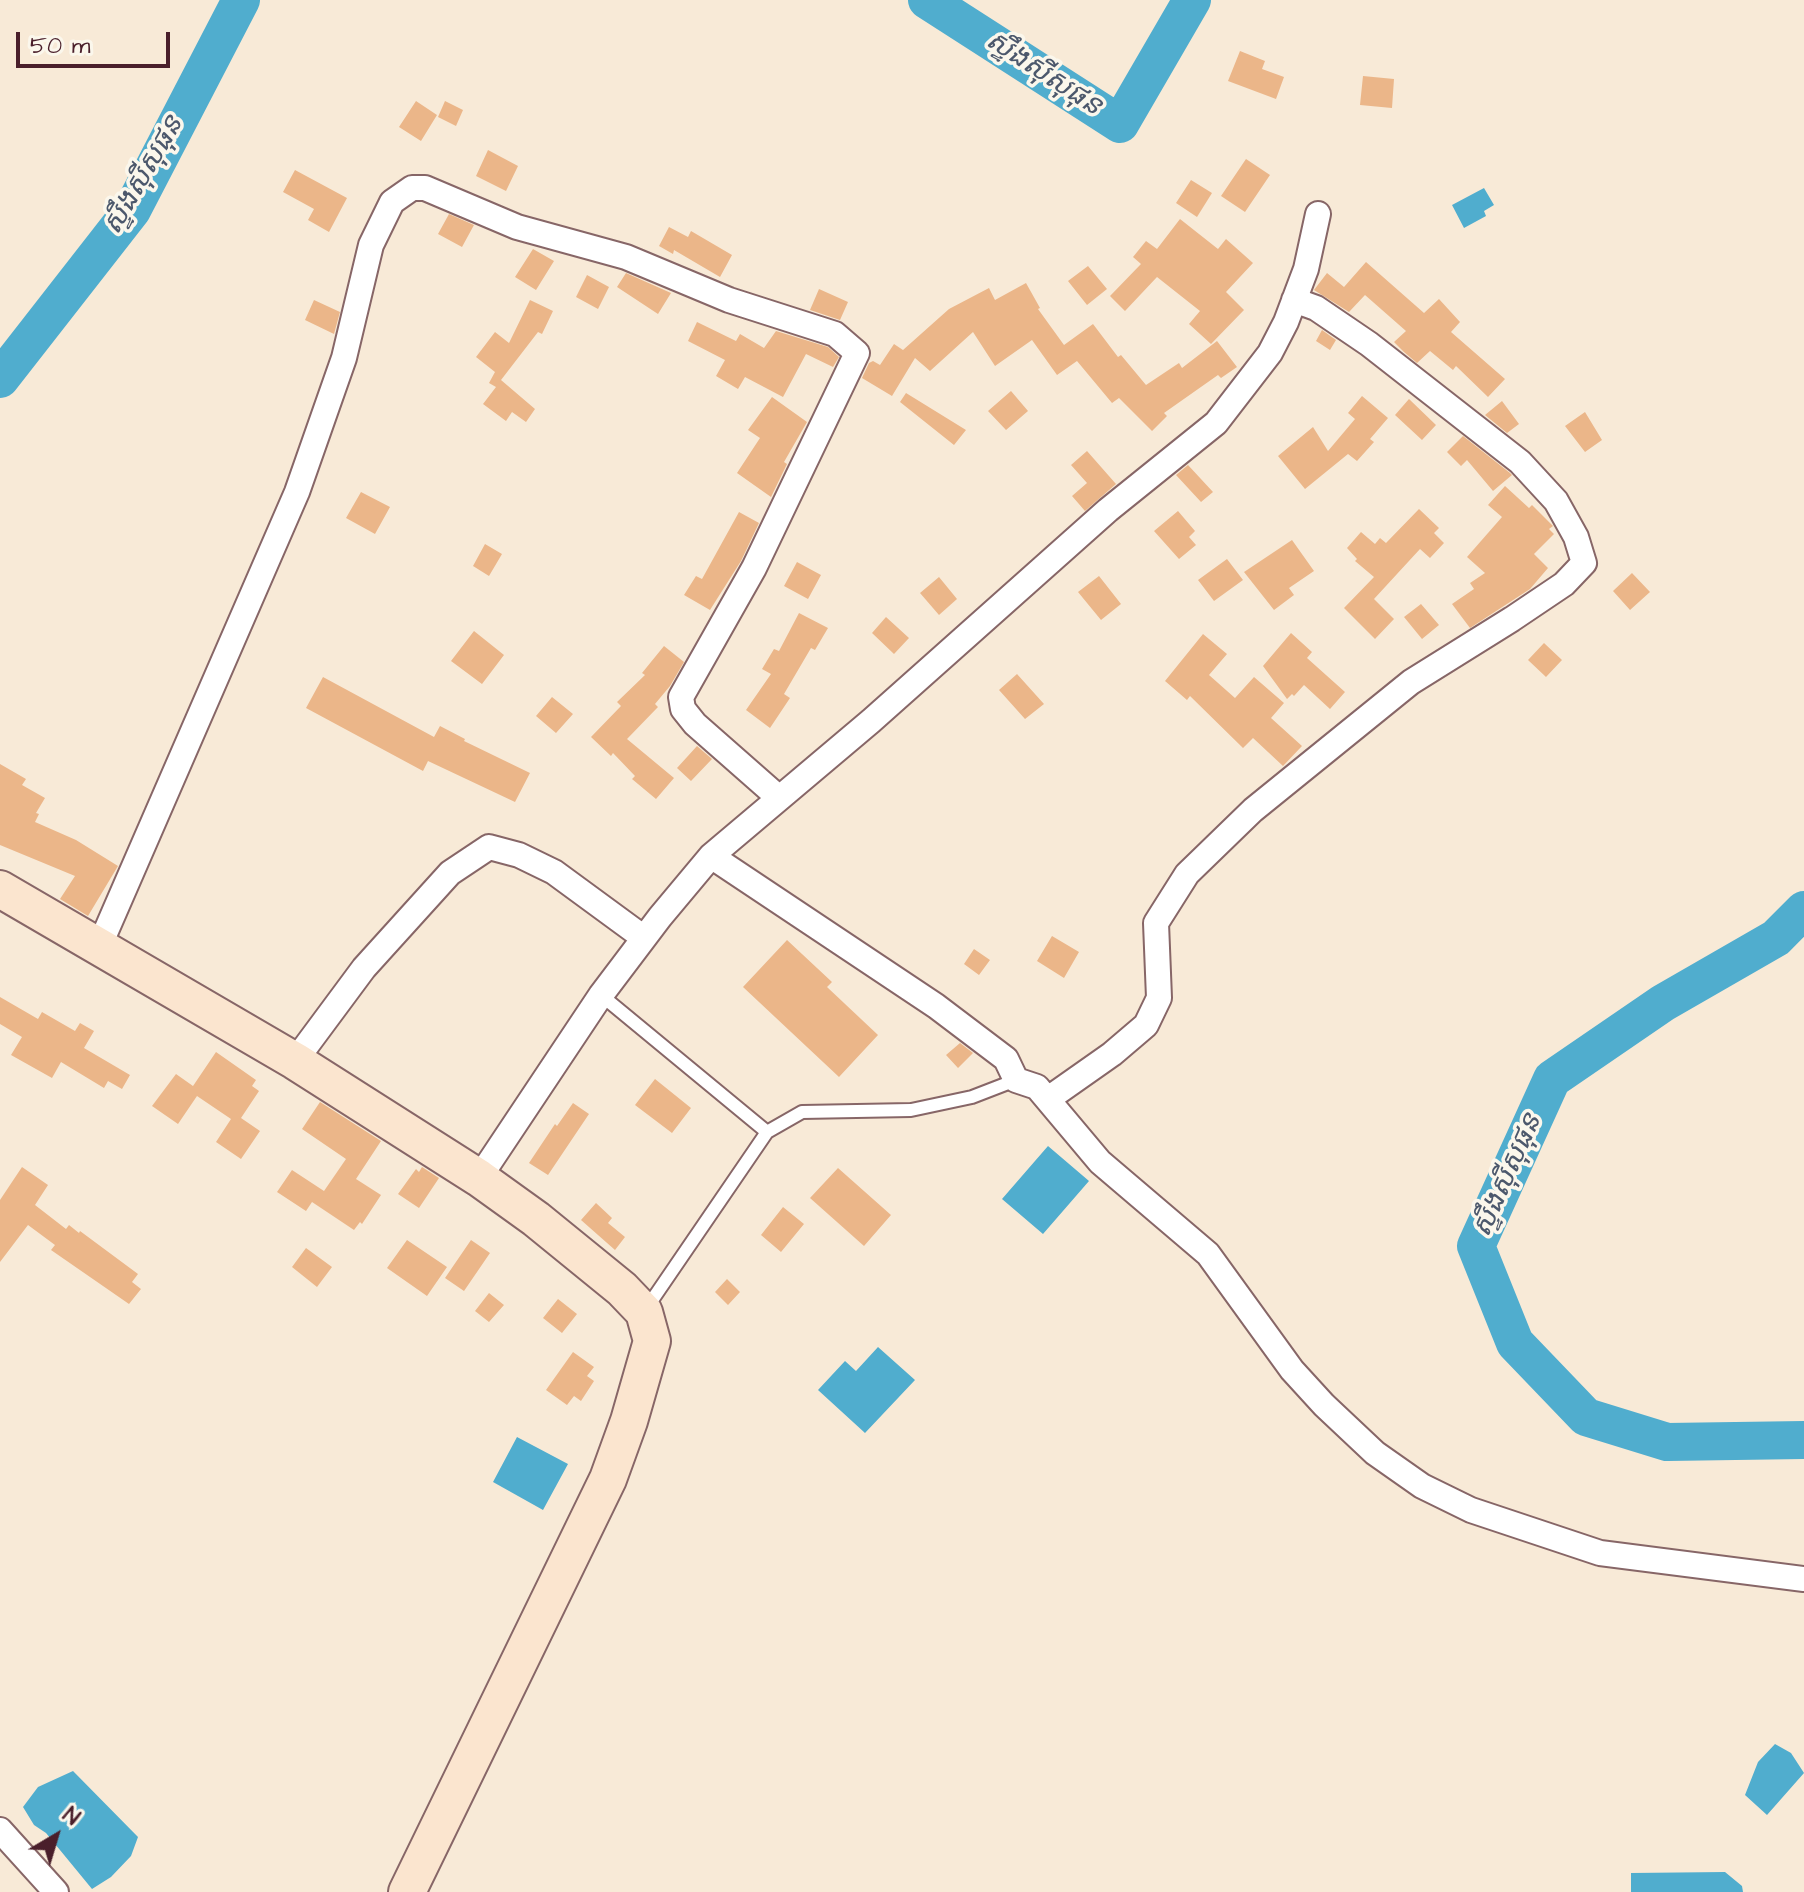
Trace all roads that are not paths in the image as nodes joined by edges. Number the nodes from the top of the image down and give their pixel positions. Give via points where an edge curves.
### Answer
1 (1318, 214) dead end
2 (1294, 300) junction
3 (778, 797) junction
4 (711, 856) junction
5 (0, 889) edge
6 (644, 938) junction
7 (99, 947) junction
8 (601, 995) junction
9 (295, 1061) junction
10 (1016, 1080) junction
11 (1048, 1099) junction
12 (767, 1132) junction
13 (479, 1178) junction
14 (644, 1312) junction
15 (1804, 1579) edge
16 (0, 1830) edge
17 (56, 1892) edge
18 (407, 1892) edge

1 - 2 street
2 - 3 street via 1270,353 1216,423
2 - 11 street via 1316,308 1369,344 1520,462 1556,501 1584,563 1564,584 1411,682 1253,810 1187,874 1156,923 1159,998 1146,1025
3 - 4 street
3 - 7 street via 695,724 681,697 754,568 857,353 835,334 729,300 626,257 517,227 425,188 412,188 392,202 371,245 344,358 297,492
4 - 6 street
4 - 10 street via 936,1006 1006,1059
5 - 7 main road
6 - 8 street
6 - 9 street via 554,872 489,847 450,873 364,968
7 - 9 main road
8 - 12 lane
8 - 13 street
9 - 13 main road
10 - 11 street via 1037,1087
10 - 12 lane via 972,1097 911,1110 802,1112
11 - 15 street via 1100,1162 1208,1254 1292,1370 1324,1405 1375,1453 1422,1486 1471,1510 1600,1553
12 - 14 lane
13 - 14 main road via 610,1279
14 - 18 main road via 652,1341 608,1479
16 - 17 street

